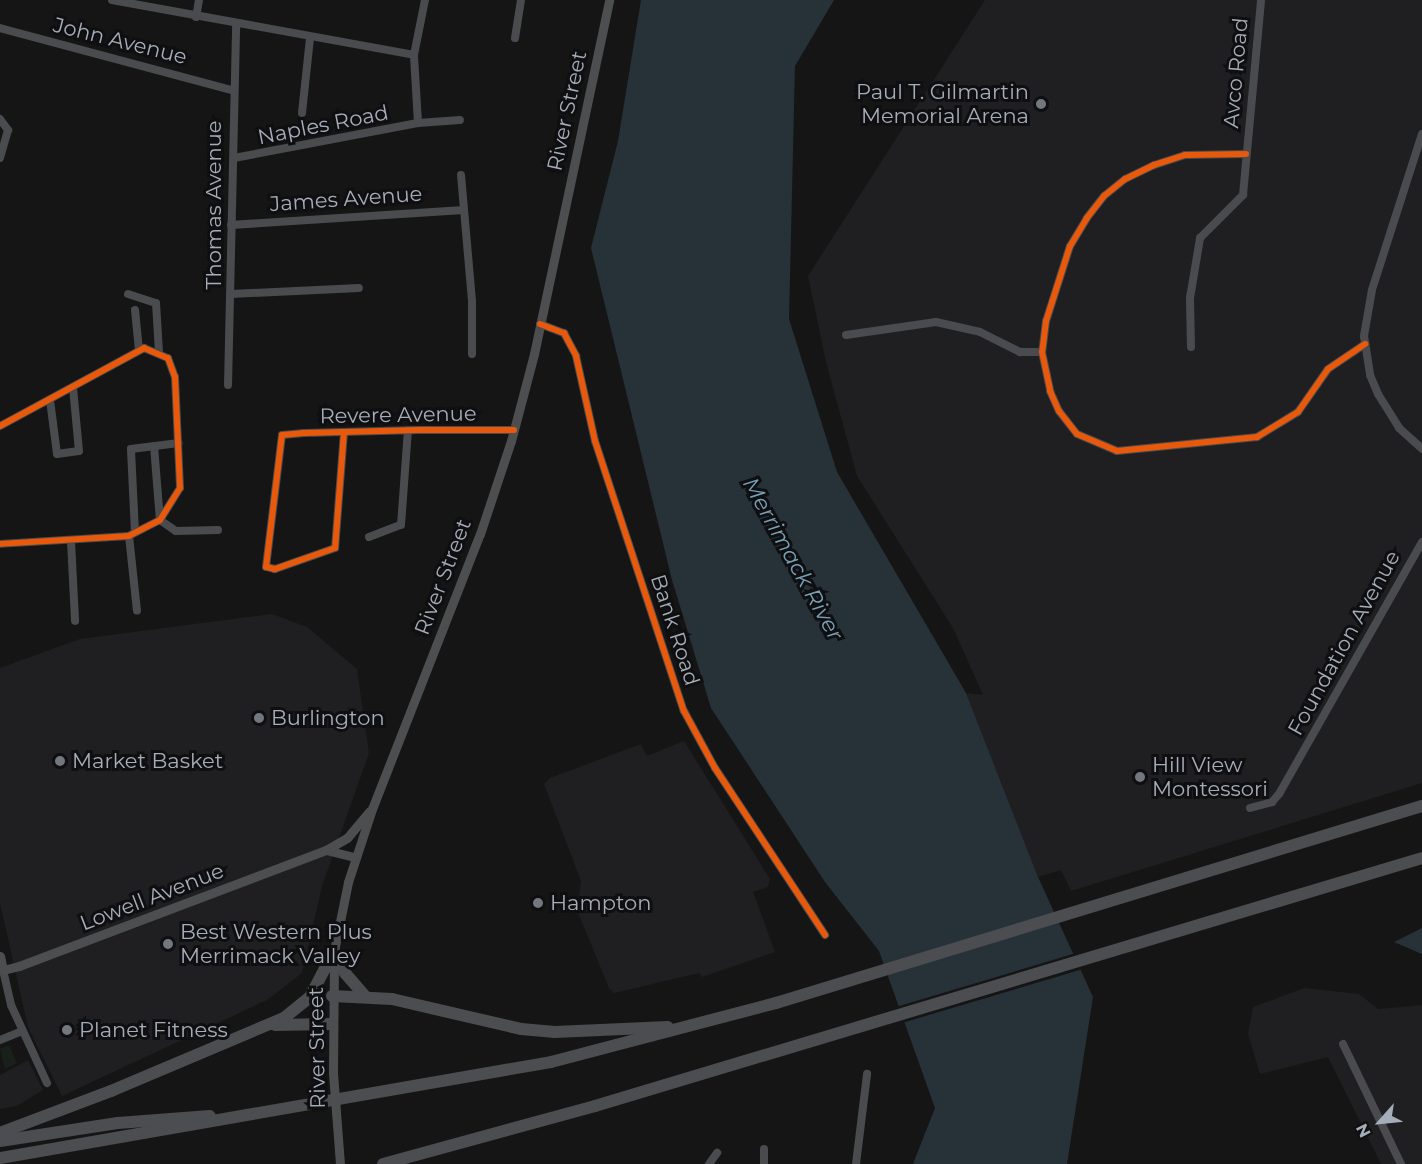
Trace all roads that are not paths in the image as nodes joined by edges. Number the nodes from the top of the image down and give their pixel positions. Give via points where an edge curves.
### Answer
1 (112, 0) edge
2 (199, 0) edge
3 (425, 0) edge
4 (521, 0) edge
5 (609, 0) edge
6 (1261, 0) edge
7 (196, 17) junction
8 (236, 24) junction
9 (0, 28) edge
10 (310, 38) junction
11 (515, 38) dead end
12 (414, 54) junction
13 (232, 90) junction
14 (302, 113) dead end
15 (0, 119) edge
16 (460, 120) dead end
17 (418, 123) junction
18 (1422, 134) edge
19 (1246, 154) junction
20 (0, 158) edge
21 (234, 158) junction
22 (461, 175) dead end
23 (464, 210) junction
24 (231, 225) junction
25 (359, 288) dead end
26 (128, 294) dead end
27 (231, 294) junction
28 (135, 310) dead end
29 (540, 324) junction
30 (846, 335) dead end
31 (1365, 344) junction
32 (1191, 347) dead end
33 (139, 350) junction
34 (159, 352) junction
35 (1042, 352) junction
36 (472, 354) dead end
37 (228, 385) dead end
38 (73, 388) junction
39 (50, 400) junction
40 (0, 426) edge
41 (408, 430) junction
42 (514, 430) junction
43 (344, 432) junction
44 (179, 443) junction
45 (153, 446) junction
46 (1422, 449) edge
47 (160, 520) junction
48 (218, 530) dead end
49 (132, 534) junction
50 (369, 537) dead end
51 (71, 541) junction
52 (1422, 542) edge
53 (0, 544) edge
54 (137, 611) dead end
55 (75, 621) dead end
56 (1422, 806) edge
57 (1250, 808) dead end
58 (372, 809) junction
59 (326, 850) junction
60 (355, 857) junction
61 (1422, 858) edge
62 (825, 935) dead end
63 (334, 951) junction
64 (0, 956) edge
65 (3, 970) junction
66 (332, 996) junction
67 (365, 996) junction
68 (331, 1024) junction
69 (699, 1025) junction
70 (269, 1026) junction
71 (22, 1031) junction
72 (0, 1040) edge
73 (1343, 1044) dead end
74 (867, 1074) dead end
75 (47, 1083) dead end
76 (256, 1115) junction
77 (0, 1133) edge
78 (0, 1141) edge
79 (764, 1149) dead end
80 (717, 1153) dead end
81 (0, 1158) edge
82 (340, 1164) edge
83 (383, 1164) edge
84 (710, 1164) edge
85 (764, 1164) edge
86 (856, 1164) edge
87 (1401, 1164) edge

1 - 7 street
2 - 7 street
3 - 12 street
4 - 11 street
5 - 29 main road, River Street
6 - 19 street, Avco Road
7 - 8 street
8 - 10 street
8 - 13 street, Thomas Avenue
9 - 13 street, John Avenue
10 - 12 street
10 - 14 street
12 - 17 street
13 - 21 street, Thomas Avenue
15 - 20 street via 8,130
16 - 17 street, Naples Road
17 - 21 street, Naples Road
18 - 31 street via 1372,290
19 - 32 street, Avco Road via 1244,195 1200,238 1190,298
19 - 35 street via 1185,155 1125,179 1104,196 1070,246 1046,321
21 - 24 street, Thomas Avenue
22 - 23 street
23 - 24 street, James Avenue
23 - 36 street
24 - 27 street, Thomas Avenue
25 - 27 street
26 - 34 street via 156,303
27 - 37 street, Thomas Avenue
28 - 33 street
29 - 42 main road, River Street
29 - 62 street, Bank Road via 564,333 576,356 595,441 684,711 715,768
30 - 35 street via 936,322 971,329 1020,352
31 - 35 street via 1328,369 1298,412 1281,426 1257,437 1149,451 1118,451 1077,434 1054,401
31 - 46 street via 1370,375 1388,413
33 - 34 street
33 - 38 street
34 - 44 street via 168,358 175,377
38 - 39 street
38 - 39 street via 79,451 57,454
39 - 40 street
41 - 42 street, Revere Avenue
41 - 43 street, Revere Avenue
41 - 50 street via 401,525
42 - 58 main road, River Street via 480,534
43 - 43 street, Revere Avenue via 282,435 266,567 275,569 335,548
44 - 45 street
44 - 47 street via 180,488
45 - 47 street
45 - 49 street via 132,449
47 - 48 street via 176,531
47 - 49 street
49 - 51 street
49 - 54 street
51 - 53 street
51 - 55 street
52 - 57 street, Foundation Avenue via 1287,780 1272,802
56 - 69 highway
58 - 59 main road, Lowell Avenue via 347,838
58 - 60 main road, River Street
59 - 60 main road
59 - 65 main road, Lowell Avenue
60 - 63 main road, River Street
61 - 83 highway via 519,1128
63 - 66 main road, River Street
63 - 67 highway via 345,973
63 - 70 highway via 310,997
64 - 65 main road
65 - 71 street
66 - 67 highway
66 - 68 main road, River Street
67 - 69 highway via 521,1029 555,1032
68 - 70 highway
68 - 82 main road, River Street, bridge
69 - 76 highway via 481,1077
70 - 77 highway
71 - 72 street
71 - 75 street
73 - 87 street
74 - 86 street
76 - 78 highway via 164,1118
76 - 81 highway
79 - 85 street
80 - 84 street

